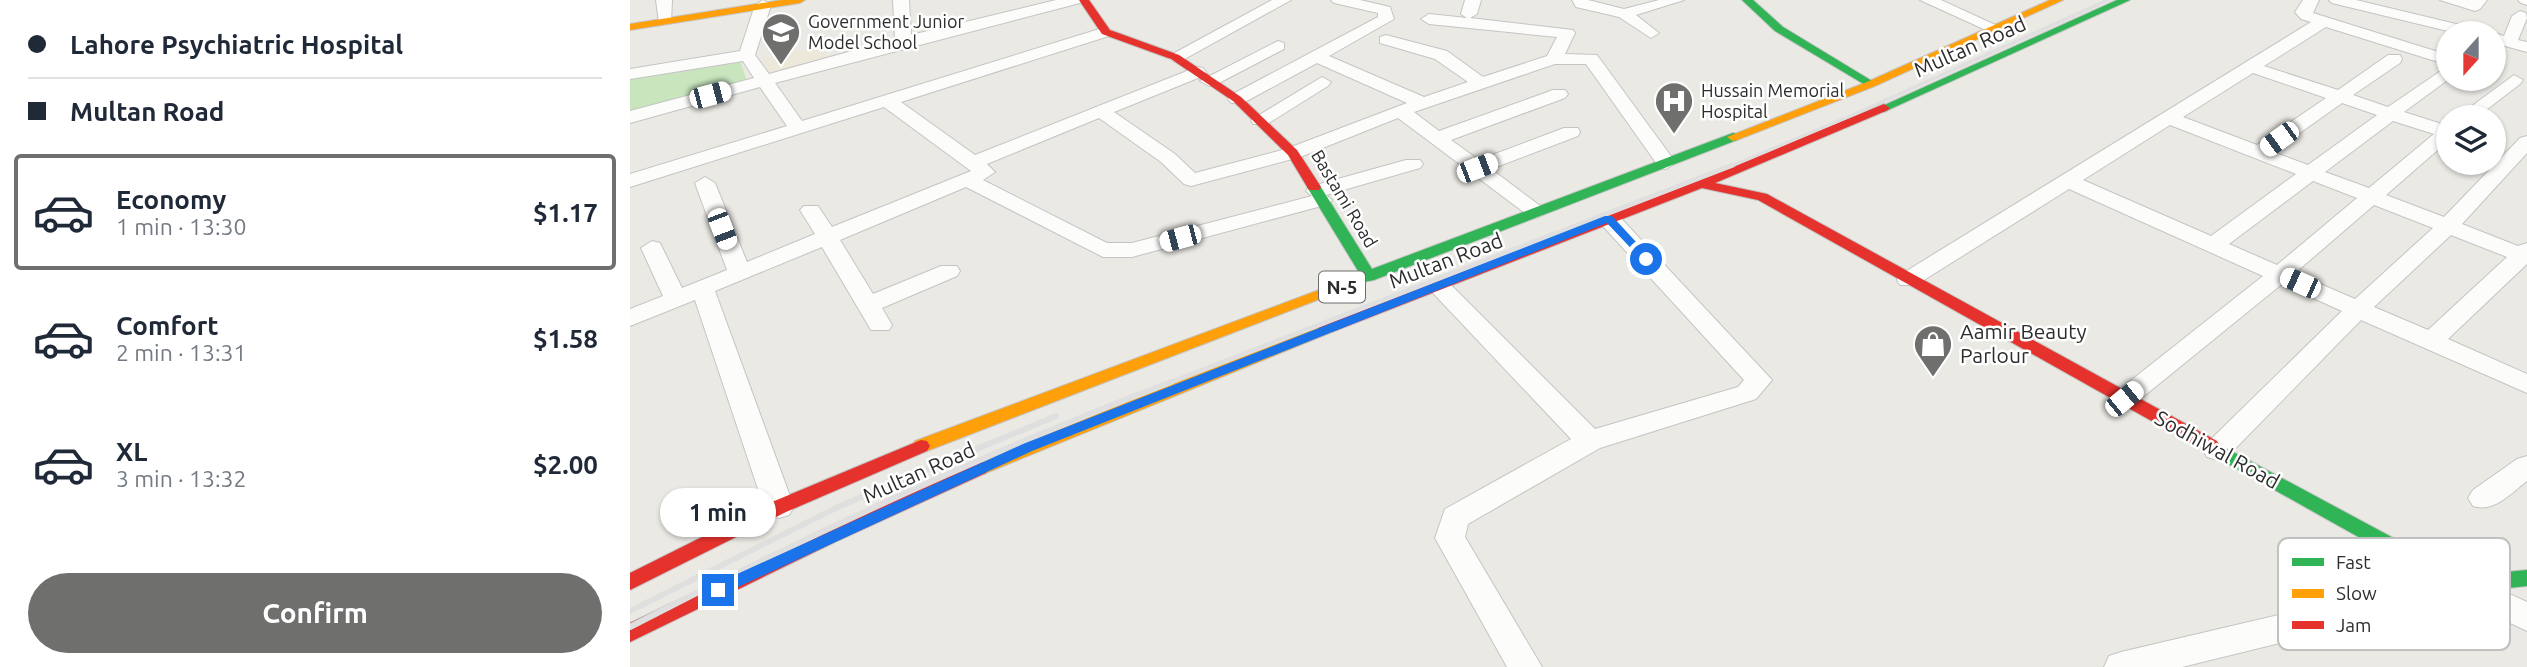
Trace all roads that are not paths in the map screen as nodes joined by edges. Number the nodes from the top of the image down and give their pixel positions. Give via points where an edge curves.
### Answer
1 (664, 0) edge
2 (800, 0) edge
3 (901, 0) edge
4 (1075, 0) edge
5 (1084, 0) edge
6 (1283, 0) edge
7 (1580, 0) edge
8 (1676, 0) edge
9 (1747, 0) edge
10 (1928, 0) edge
11 (2058, 0) edge
12 (2125, 0) edge
13 (2311, 0) edge
14 (2337, 0) edge
15 (2448, 0) edge
16 (2479, 0) edge
17 (1349, 1) edge
18 (763, 5) junction
19 (1624, 14) junction
20 (2520, 16) dead end
21 (1429, 19) dead end
22 (665, 20) junction
23 (2323, 22) junction
24 (2436, 24) edge
25 (630, 27) edge
26 (1994, 28) junction
27 (1106, 32) junction
28 (1651, 33) dead end
29 (2506, 35) edge
30 (1386, 40) dead end
31 (2506, 41) edge
32 (903, 43) junction
33 (1278, 46) dead end
34 (2527, 47) edge
35 (747, 55) junction
36 (2436, 56) edge
37 (1175, 57) junction
38 (1317, 57) junction
39 (1555, 59) junction
40 (2393, 59) dead end
41 (2251, 67) junction
42 (630, 75) edge
43 (1203, 77) junction
44 (764, 80) junction
45 (2436, 80) edge
46 (2520, 81) edge
47 (1322, 82) dead end
48 (1481, 83) junction
49 (1871, 84) junction
50 (1559, 94) dead end
51 (2338, 96) junction
52 (1237, 99) junction
53 (886, 100) junction
54 (1423, 103) junction
55 (2484, 105) edge
56 (1100, 111) junction
57 (1400, 111) junction
58 (2390, 113) junction
59 (630, 117) edge
60 (2169, 118) junction
61 (1260, 120) junction
62 (797, 127) junction
63 (2436, 128) edge
64 (1572, 132) dead end
65 (1437, 138) junction
66 (2436, 142) edge
67 (2515, 151) edge
68 (1293, 153) junction
69 (2259, 153) junction
70 (1753, 162) junction
71 (1413, 163) dead end
72 (1666, 163) junction
73 (1477, 168) junction
74 (970, 171) junction
75 (2309, 173) junction
76 (630, 181) edge
77 (2068, 181) junction
78 (705, 183) dead end
79 (1698, 183) junction
80 (1319, 195) junction
81 (2370, 196) junction
82 (1762, 197) junction
83 (811, 210) dead end
84 (1536, 212) junction
85 (1609, 219) junction
86 (2448, 226) junction
87 (829, 236) junction
88 (2213, 245) junction
89 (652, 248) dead end
90 (2525, 254) edge
91 (949, 271) dead end
92 (740, 274) junction
93 (2280, 274) junction
94 (1369, 277) junction
95 (1908, 280) junction
96 (1440, 287) junction
97 (702, 289) junction
98 (676, 299) junction
99 (2358, 309) junction
100 (630, 318) edge
101 (2431, 341) junction
102 (2527, 383) edge
103 (1133, 384) junction
104 (2124, 399) junction
105 (1590, 441) junction
106 (2217, 450) junction
107 (2527, 466) edge
108 (2483, 498) dead end
109 (779, 507) junction
110 (2377, 538) edge
111 (630, 582) edge
112 (2510, 609) edge
113 (2527, 617) edge
114 (2278, 629) edge
115 (630, 633) edge
116 (1525, 667) edge
117 (2121, 667) edge

1 - 22 street
2 - 18 main road
3 - 32 street
4 - 32 street
5 - 27 main road
6 - 37 street
7 - 19 street via 1581,4
8 - 19 street
9 - 49 main road via 1779,29
10 - 26 street
11 - 26 main road, Multan Road / N-5
12 - 70 main road, Multan Road / N-5 via 1879,111
13 - 23 street via 2304,12
14 - 24 street
15 - 16 street via 2474,6
17 - 38 street via 1385,10 1386,19
18 - 22 main road
18 - 35 street
19 - 28 street
20 - 29 street
21 - 39 street via 1567,33
22 - 25 main road
23 - 36 street
23 - 41 street
26 - 49 main road, Multan Road / N-5
27 - 37 main road, Bastami Road
27 - 53 street
30 - 48 street via 1441,55
31 - 34 street
32 - 44 street
33 - 43 street
35 - 42 street
35 - 44 street
37 - 43 main road, Bastami Road
38 - 52 street
38 - 54 street
39 - 48 street
39 - 72 street via 1591,59
40 - 51 street
41 - 51 street
41 - 60 street
43 - 52 main road, Bastami Road
43 - 56 street
44 - 59 street
44 - 62 street
45 - 58 street
46 - 55 street
47 - 61 street
48 - 54 street
49 - 72 main road, Multan Road / N-5
50 - 65 street
51 - 58 street
51 - 69 street
52 - 61 main road, Bastami Road
53 - 62 street
53 - 74 street
54 - 57 street
56 - 68 street via 1168,158 1191,180
56 - 74 street
57 - 65 street
57 - 68 street
58 - 63 street
58 - 75 street
60 - 69 street
60 - 77 street
61 - 68 main road, Bastami Road
62 - 76 street
64 - 73 street
65 - 73 street
66 - 81 street
67 - 86 street
68 - 80 main road, Bastami Road
69 - 75 street
70 - 79 main road, Multan Road / N-5
70 - 82 main road
71 - 80 street
72 - 84 main road, Multan Road / N-5
73 - 84 street
74 - 80 street via 1103,250 1132,250
74 - 87 street
75 - 81 street
75 - 88 street
77 - 88 street
77 - 95 street
78 - 92 street
79 - 82 main road, Sodhiwal Road
79 - 85 main road, Multan Road / N-5
80 - 94 main road, Bastami Road
81 - 86 street
81 - 93 street
82 - 95 main road, Sodhiwal Road
83 - 87 street
84 - 94 main road, Multan Road / N-5
85 - 96 main road, Multan Road / N-5
85 - 105 street via 1759,380 1747,393
86 - 90 street
86 - 99 street
87 - 91 street via 874,315
87 - 92 street
88 - 93 street
89 - 98 street
90 - 101 street
92 - 97 street
93 - 99 street
93 - 104 street
94 - 103 main road, Multan Road / N-5
95 - 104 main road, Sodhiwal Road
96 - 103 main road, Multan Road / N-5
96 - 105 street
97 - 98 street
97 - 109 street
98 - 100 street
99 - 101 street
99 - 106 street
101 - 102 street
103 - 109 main road, Multan Road / N-5 via 893,456
103 - 115 main road, Multan Road / N-5 via 923,494
104 - 106 main road, Sodhiwal Road
105 - 116 street via 1455,517 1450,538
106 - 110 main road, Sodhiwal Road
107 - 108 street
109 - 111 main road, Multan Road / N-5
112 - 113 street, Sodhiwal Road
114 - 117 street

